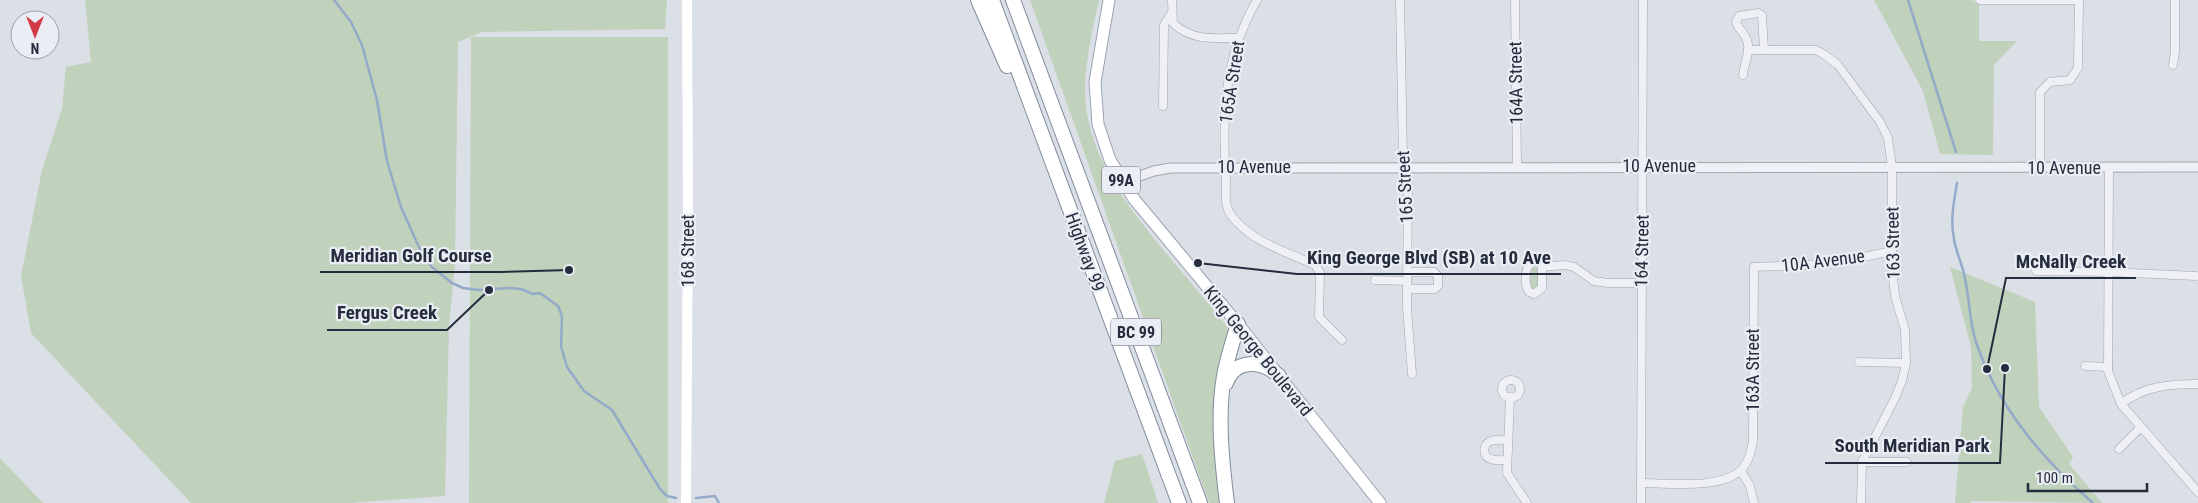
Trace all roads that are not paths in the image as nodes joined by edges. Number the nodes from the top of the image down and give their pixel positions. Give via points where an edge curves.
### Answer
1 (687, 0) edge
2 (978, 0) edge
3 (992, 0) edge
4 (1013, 0) edge
5 (1019, 0) edge
6 (1109, 0) edge
7 (1172, 0) edge
8 (1257, 0) edge
9 (1400, 0) edge
10 (1515, 0) edge
11 (1643, 0) edge
12 (1980, 0) edge
13 (2079, 0) edge
14 (2175, 0) edge
15 (1172, 12) junction
16 (1238, 38) junction
17 (1748, 50) junction
18 (1764, 50) junction
19 (2173, 65) dead end
20 (1743, 75) dead end
21 (1163, 106) dead end
22 (1072, 161) junction
23 (1517, 166) junction
24 (1643, 166) junction
25 (1406, 167) junction
26 (1224, 168) junction
27 (1892, 168) junction
28 (2040, 168) junction
29 (2109, 168) junction
30 (2198, 168) edge
31 (1122, 182) junction
32 (1076, 226) junction
33 (1892, 251) junction
34 (1542, 267) dead end
35 (1754, 267) joint
36 (2036, 271) dead end
37 (1407, 272) junction
38 (2108, 272) junction
39 (2196, 276) dead end
40 (1375, 280) dead end
41 (1642, 284) junction
42 (1408, 285) junction
43 (1238, 324) junction
44 (1342, 340) dead end
45 (1859, 362) dead end
46 (1906, 363) junction
47 (2085, 366) dead end
48 (2108, 367) junction
49 (1412, 374) dead end
50 (1279, 376) junction
51 (2198, 384) edge
52 (1510, 397) dead end
53 (1222, 403) junction
54 (2121, 404) junction
55 (2141, 427) junction
56 (1508, 440) junction
57 (2119, 449) dead end
58 (1508, 460) junction
59 (1862, 462) junction
60 (1908, 462) dead end
61 (1741, 470) junction
62 (1641, 483) junction
63 (2198, 492) edge
64 (686, 503) edge
65 (1179, 503) edge
66 (1200, 503) edge
67 (1227, 503) edge
68 (1380, 503) edge
69 (1527, 503) edge
70 (1641, 503) edge
71 (1754, 503) edge
72 (1861, 503) edge

1 - 64 main road, 168 Street
2 - 32 highway
3 - 32 highway, Highway 99 / BC 99
4 - 22 highway, Highway 99 / BC 99
5 - 22 highway
6 - 31 main road, King George Boulevard / 99A via 1095,82 1095,107 1103,143
7 - 15 street
8 - 16 street, 165A Street
9 - 25 street, 165 Street via 1403,157
10 - 23 street, 164A Street
11 - 24 street, 164 Street
12 - 13 street
13 - 28 street via 2078,68 2070,80 2050,82 2040,92
14 - 19 street
15 - 16 street via 1173,23 1182,32 1198,37
15 - 21 street via 1164,25
16 - 26 street, 165A Street via 1225,104
17 - 18 street, 163 Street
17 - 18 street via 1746,37 1736,22 1743,14 1758,13 1762,16
17 - 20 street
18 - 27 street, 163 Street via 1816,50 1834,61 1883,126
22 - 66 highway, Highway 99 / BC 99
23 - 24 street, 10 Avenue
23 - 25 street, 10 Avenue
24 - 27 street, 10 Avenue
24 - 41 street, 164 Street
25 - 26 street, 10 Avenue
25 - 37 street, 165 Street
26 - 31 street, 10 Avenue via 1154,170
26 - 44 street, 165A Street via 1226,200 1231,214 1250,235 1315,265 1320,273 1319,317
27 - 28 street, 10 Avenue
27 - 33 street, 163 Street
28 - 29 street, 10 Avenue
29 - 30 street, 10 Avenue
29 - 38 street
31 - 43 main road, King George Boulevard / 99A
32 - 65 highway, Highway 99 / BC 99
33 - 35 street, 10A Avenue via 1829,264
33 - 46 street, 163 Street via 1893,282 1906,330
34 - 41 street via 1565,264 1608,284
35 - 61 street, 163A Street via 1753,441 1750,457
36 - 38 street
37 - 42 street, 165 Street
37 - 42 street via 1434,272 1438,276 1435,289
38 - 39 street
38 - 48 street
40 - 42 street
41 - 62 street, 164 Street
42 - 49 street, 165 Street
43 - 50 main road, King George Boulevard / 99A
43 - 53 highway via 1224,377
45 - 46 street
46 - 59 street, 163 Street via 1895,398
47 - 48 street
48 - 54 street
50 - 53 highway via 1261,365 1241,365 1227,379
50 - 68 main road, King George Boulevard / 99A
51 - 54 street via 2149,389
52 - 56 street
53 - 67 highway
54 - 55 street
55 - 57 street
55 - 63 street
56 - 58 street
56 - 58 street via 1491,441 1484,450 1490,459
58 - 69 street via 1507,474
59 - 60 street
59 - 72 street, 163 Street
61 - 62 street via 1727,480 1712,483
61 - 71 street via 1750,486
62 - 70 street, 164 Street

